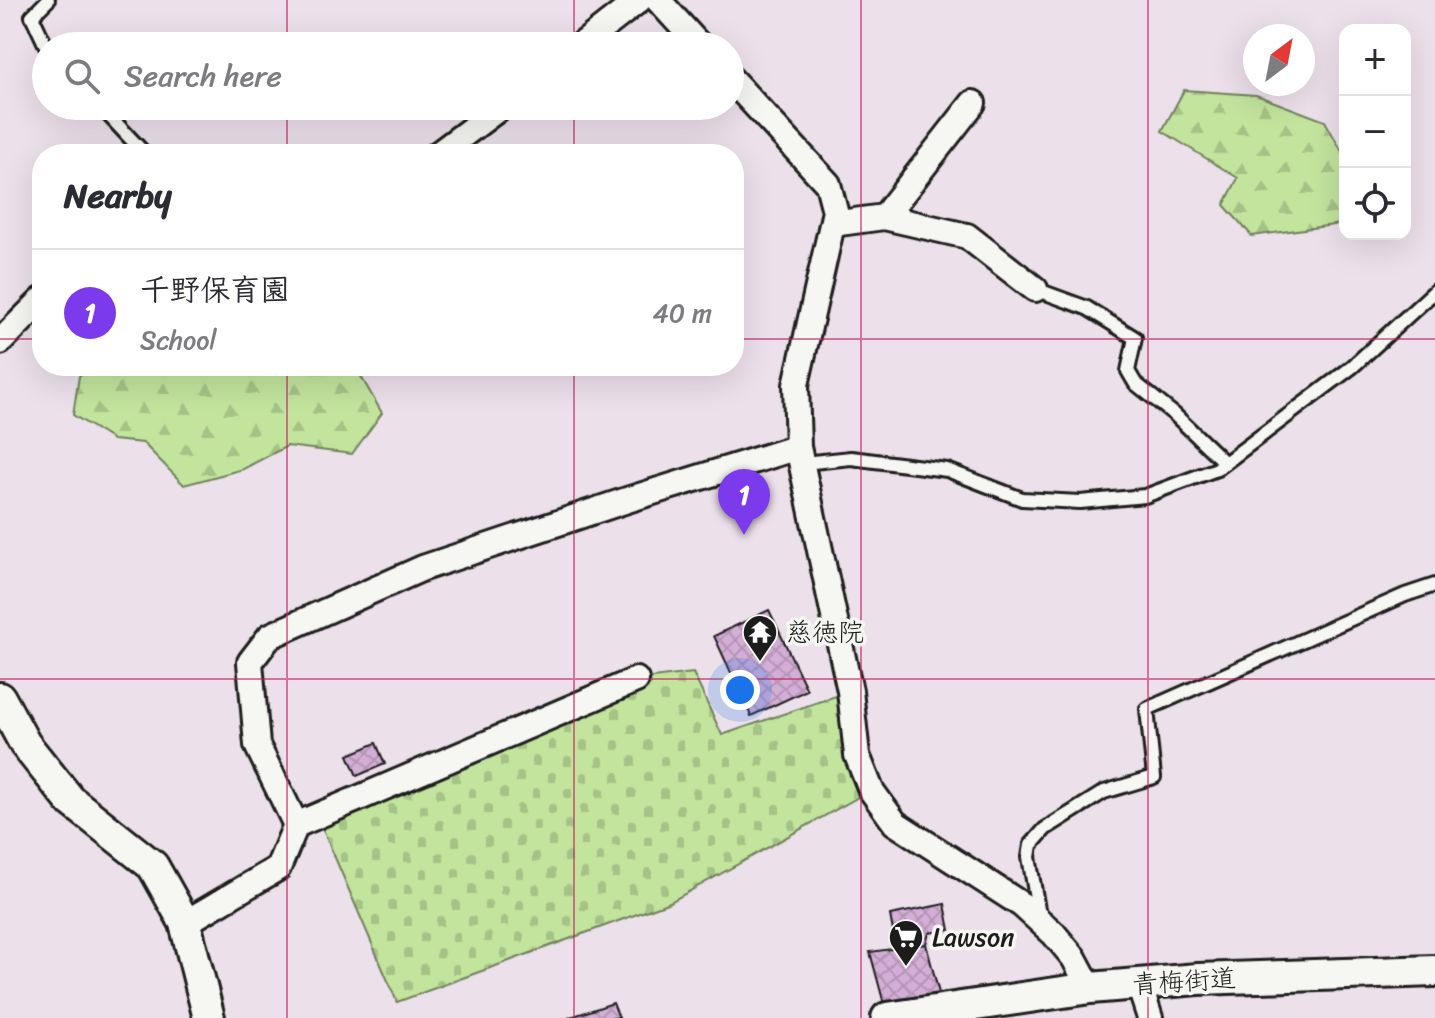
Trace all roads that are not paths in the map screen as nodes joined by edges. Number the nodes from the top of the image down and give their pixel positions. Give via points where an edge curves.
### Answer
1 (48, 0) edge
2 (639, 0) edge
3 (658, 0) edge
4 (39, 32) edge
5 (598, 32) edge
6 (687, 32) edge
7 (744, 93) edge
8 (973, 103) dead end
9 (113, 120) edge
10 (483, 120) edge
11 (136, 144) edge
12 (451, 144) edge
13 (884, 217) junction
14 (832, 224) junction
15 (1035, 289) joint
16 (1435, 291) edge
17 (32, 310) edge
18 (0, 342) edge
19 (801, 455) junction
20 (1225, 463) junction
21 (1435, 585) edge
22 (636, 680) dead end
23 (0, 698) edge
24 (296, 825) junction
25 (1040, 922) junction
26 (185, 923) junction
27 (1435, 971) edge
28 (1139, 984) junction
29 (1090, 988) junction
30 (209, 1018) edge
31 (887, 1018) edge
32 (1150, 1018) edge

1 - 4 lane via 32,16
2 - 5 street
3 - 6 street
7 - 14 street via 828,184 835,211
8 - 13 street
9 - 11 lane
10 - 12 street
13 - 14 street
13 - 15 street via 967,236
14 - 19 street via 796,385
15 - 20 lane via 1087,308 1135,338 1128,371 1135,383
16 - 20 lane via 1352,367
17 - 18 street
19 - 20 lane via 947,470 1022,499 1080,502 1145,496
19 - 24 street via 627,500 423,568 270,636 250,662 257,745
19 - 25 street via 850,691 857,755 871,790 895,823
21 - 25 lane via 1147,709 1154,777 1104,792 1045,829 1031,845
22 - 24 street
23 - 26 street via 25,744 70,800 153,866
24 - 26 street via 278,868
25 - 29 street via 1074,958
26 - 30 street
27 - 28 street, 青梅街道
28 - 29 street, 青梅街道
28 - 32 street
29 - 31 street, 青梅街道

